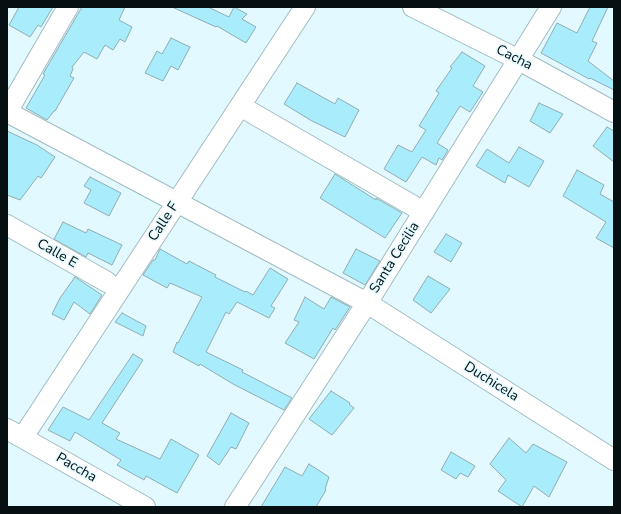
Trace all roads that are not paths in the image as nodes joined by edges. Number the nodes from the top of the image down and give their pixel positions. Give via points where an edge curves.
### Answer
1 (68, 7) edge
2 (305, 7) edge
3 (412, 7) edge
4 (551, 7) edge
5 (519, 60) junction
6 (240, 106) junction
7 (7, 112) edge
8 (614, 112) edge
9 (177, 201) junction
10 (424, 212) junction
11 (7, 225) edge
12 (107, 282) dead end
13 (367, 303) junction
14 (15, 433) edge
15 (614, 460) edge
16 (119, 501) edge
17 (145, 507) edge
18 (235, 507) edge

1 - 7 street
2 - 6 street, Calle F
3 - 5 street, Cacha
4 - 5 street, Santa Cecilia
5 - 8 street, Cacha
5 - 10 street, Santa Cecilia
6 - 9 street, Calle F
6 - 10 street
7 - 9 street, Duchicela
9 - 13 street, Duchicela
9 - 14 street, Calle F
10 - 13 street, Santa Cecilia
11 - 12 street, Calle E
13 - 15 street, Duchicela
13 - 18 street, Santa Cecilia
14 - 16 street, Paccha
16 - 17 street, Paccha

